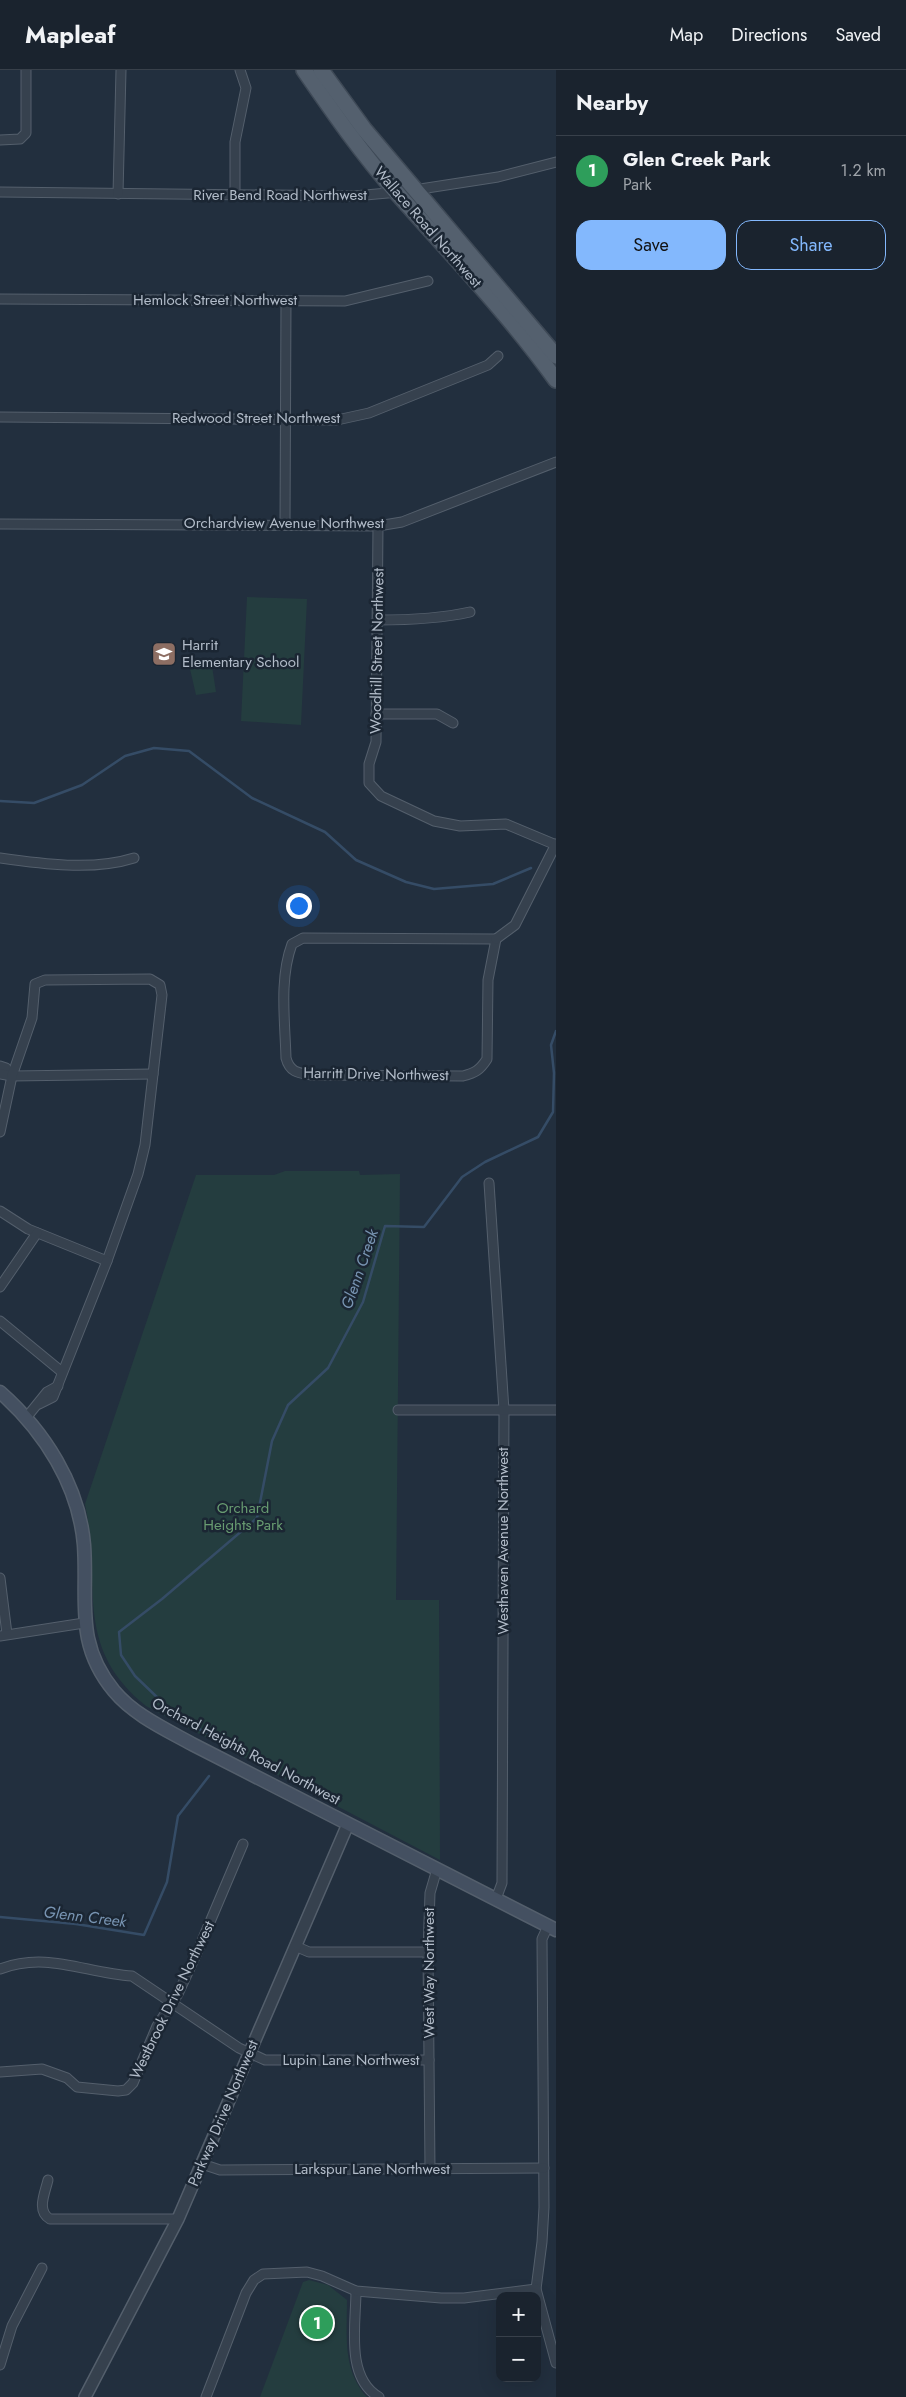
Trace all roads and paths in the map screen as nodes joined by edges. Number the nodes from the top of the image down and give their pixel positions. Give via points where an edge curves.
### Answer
1 (26, 70) edge
2 (121, 70) edge
3 (240, 70) edge
4 (304, 70) edge
5 (321, 70) edge
6 (0, 140) edge
7 (556, 162) edge
8 (415, 190) junction
9 (0, 192) edge
10 (396, 192) junction
11 (118, 194) junction
12 (234, 195) junction
13 (428, 281) dead end
14 (0, 299) edge
15 (286, 301) junction
16 (498, 356) dead end
17 (556, 356) edge
18 (556, 380) edge
19 (0, 417) edge
20 (286, 419) junction
21 (556, 462) edge
22 (0, 524) edge
23 (286, 524) junction
24 (378, 526) junction
25 (470, 612) dead end
26 (377, 620) junction
27 (376, 714) junction
28 (454, 723) dead end
29 (556, 845) edge
30 (0, 858) edge
31 (134, 858) dead end
32 (496, 939) junction
33 (0, 1066) edge
34 (0, 1074) edge
35 (153, 1074) junction
36 (12, 1076) junction
37 (0, 1132) edge
38 (489, 1182) dead end
39 (0, 1211) edge
40 (37, 1233) junction
41 (107, 1261) junction
42 (0, 1287) edge
43 (0, 1321) edge
44 (62, 1372) junction
45 (0, 1392) edge
46 (398, 1410) dead end
47 (504, 1410) junction
48 (556, 1410) edge
49 (26, 1418) junction
50 (0, 1578) edge
51 (84, 1623) junction
52 (4, 1635) edge
53 (348, 1824) junction
54 (243, 1844) dead end
55 (437, 1869) junction
56 (496, 1899) junction
57 (552, 1928) edge
58 (295, 1946) junction
59 (428, 1952) junction
60 (0, 1969) edge
61 (171, 2002) junction
62 (249, 2053) junction
63 (429, 2060) junction
64 (0, 2072) edge
65 (202, 2164) junction
66 (544, 2168) junction
67 (430, 2169) junction
68 (48, 2180) dead end
69 (178, 2219) junction
70 (42, 2268) dead end
71 (536, 2289) junction
72 (356, 2291) junction
73 (556, 2363) edge
74 (0, 2365) edge
75 (85, 2397) edge
76 (206, 2397) edge
77 (379, 2397) edge

1 - 6 street via 26,133 20,139
2 - 11 street
3 - 12 street via 246,88 235,142
4 - 10 main road, Wallace Road Northwest
5 - 8 main road, Wallace Road Northwest via 364,129
7 - 8 street, River Bend Road Northwest via 498,177
8 - 10 street, River Bend Road Northwest
8 - 17 main road, Wallace Road Northwest
9 - 11 street, River Bend Road Northwest
10 - 12 street, River Bend Road Northwest via 354,196
10 - 18 main road, Wallace Road Northwest via 467,271
11 - 12 street, River Bend Road Northwest
13 - 15 street, Hemlock Street Northwest via 345,301
14 - 15 street, Hemlock Street Northwest
15 - 20 street
16 - 20 street, Redwood Street Northwest via 488,365 355,417
19 - 20 street, Redwood Street Northwest
20 - 23 street
21 - 24 street, Orchardview Avenue Northwest via 402,522
22 - 23 street, Orchardview Avenue Northwest
23 - 24 street, Orchardview Avenue Northwest
24 - 26 street, Woodhill Street Northwest
25 - 26 street via 417,620
26 - 27 street, Woodhill Street Northwest
27 - 28 street via 437,714
27 - 29 street, Woodhill Street Northwest via 376,742 368,775 372,788 381,796 446,825 506,824
29 - 32 street via 515,926
30 - 31 street via 101,865
32 - 32 street, Harritt Drive Northwest via 488,980 487,1059 475,1073 463,1076 312,1075 294,1072 288,1066 285,974 292,944 303,938
33 - 36 street
34 - 36 street
35 - 36 street
35 - 36 street via 162,995 162,988 157,982 150,979 45,980 35,984 32,1018
35 - 41 street via 144,1152
36 - 37 street
38 - 47 street, Westhaven Avenue Northwest
39 - 40 street
40 - 41 street
40 - 42 street
41 - 44 street
43 - 44 street
44 - 49 street via 58,1386 47,1392
45 - 49 main road, Orchard Heights Road Northwest
46 - 47 street
47 - 48 street
47 - 56 street, Westhaven Avenue Northwest via 502,1883
49 - 51 main road, Orchard Heights Road Northwest via 65,1477 80,1519 84,1552
50 - 52 street
51 - 52 street
51 - 53 main road, Orchard Heights Road Northwest via 103,1676 132,1708 192,1744
53 - 55 main road, Orchard Heights Road Northwest
53 - 58 street, Parkway Drive Northwest
54 - 61 street, Westbrook Drive Northwest via 196,1955
55 - 56 main road, Orchard Heights Road Northwest
55 - 59 street, West Way Northwest via 430,1893
56 - 57 main road, Orchard Heights Road Northwest
57 - 66 street via 542,1939
58 - 59 street via 309,1952
58 - 62 street, Parkway Drive Northwest
59 - 63 street, West Way Northwest
60 - 61 street, Lupin Lane Northwest via 42,1960 132,1976
61 - 62 street, Lupin Lane Northwest
61 - 64 street, Westbrook Drive Northwest via 133,2083 126,2090 77,2086 67,2078 42,2069
62 - 63 street, Lupin Lane Northwest via 265,2060
62 - 65 street, Parkway Drive Northwest
63 - 67 street, West Way Northwest
65 - 67 street, Larkspur Lane Northwest via 220,2170
65 - 69 street, Parkway Drive Northwest
66 - 67 street, Larkspur Lane Northwest
66 - 71 street via 542,2242
68 - 69 street via 42,2208 50,2219
69 - 75 street, Parkway Drive Northwest
70 - 74 street via 12,2326
71 - 72 street via 464,2298
71 - 73 street
72 - 76 street via 307,2272 262,2274 246,2292
72 - 77 street via 358,2367 365,2382

